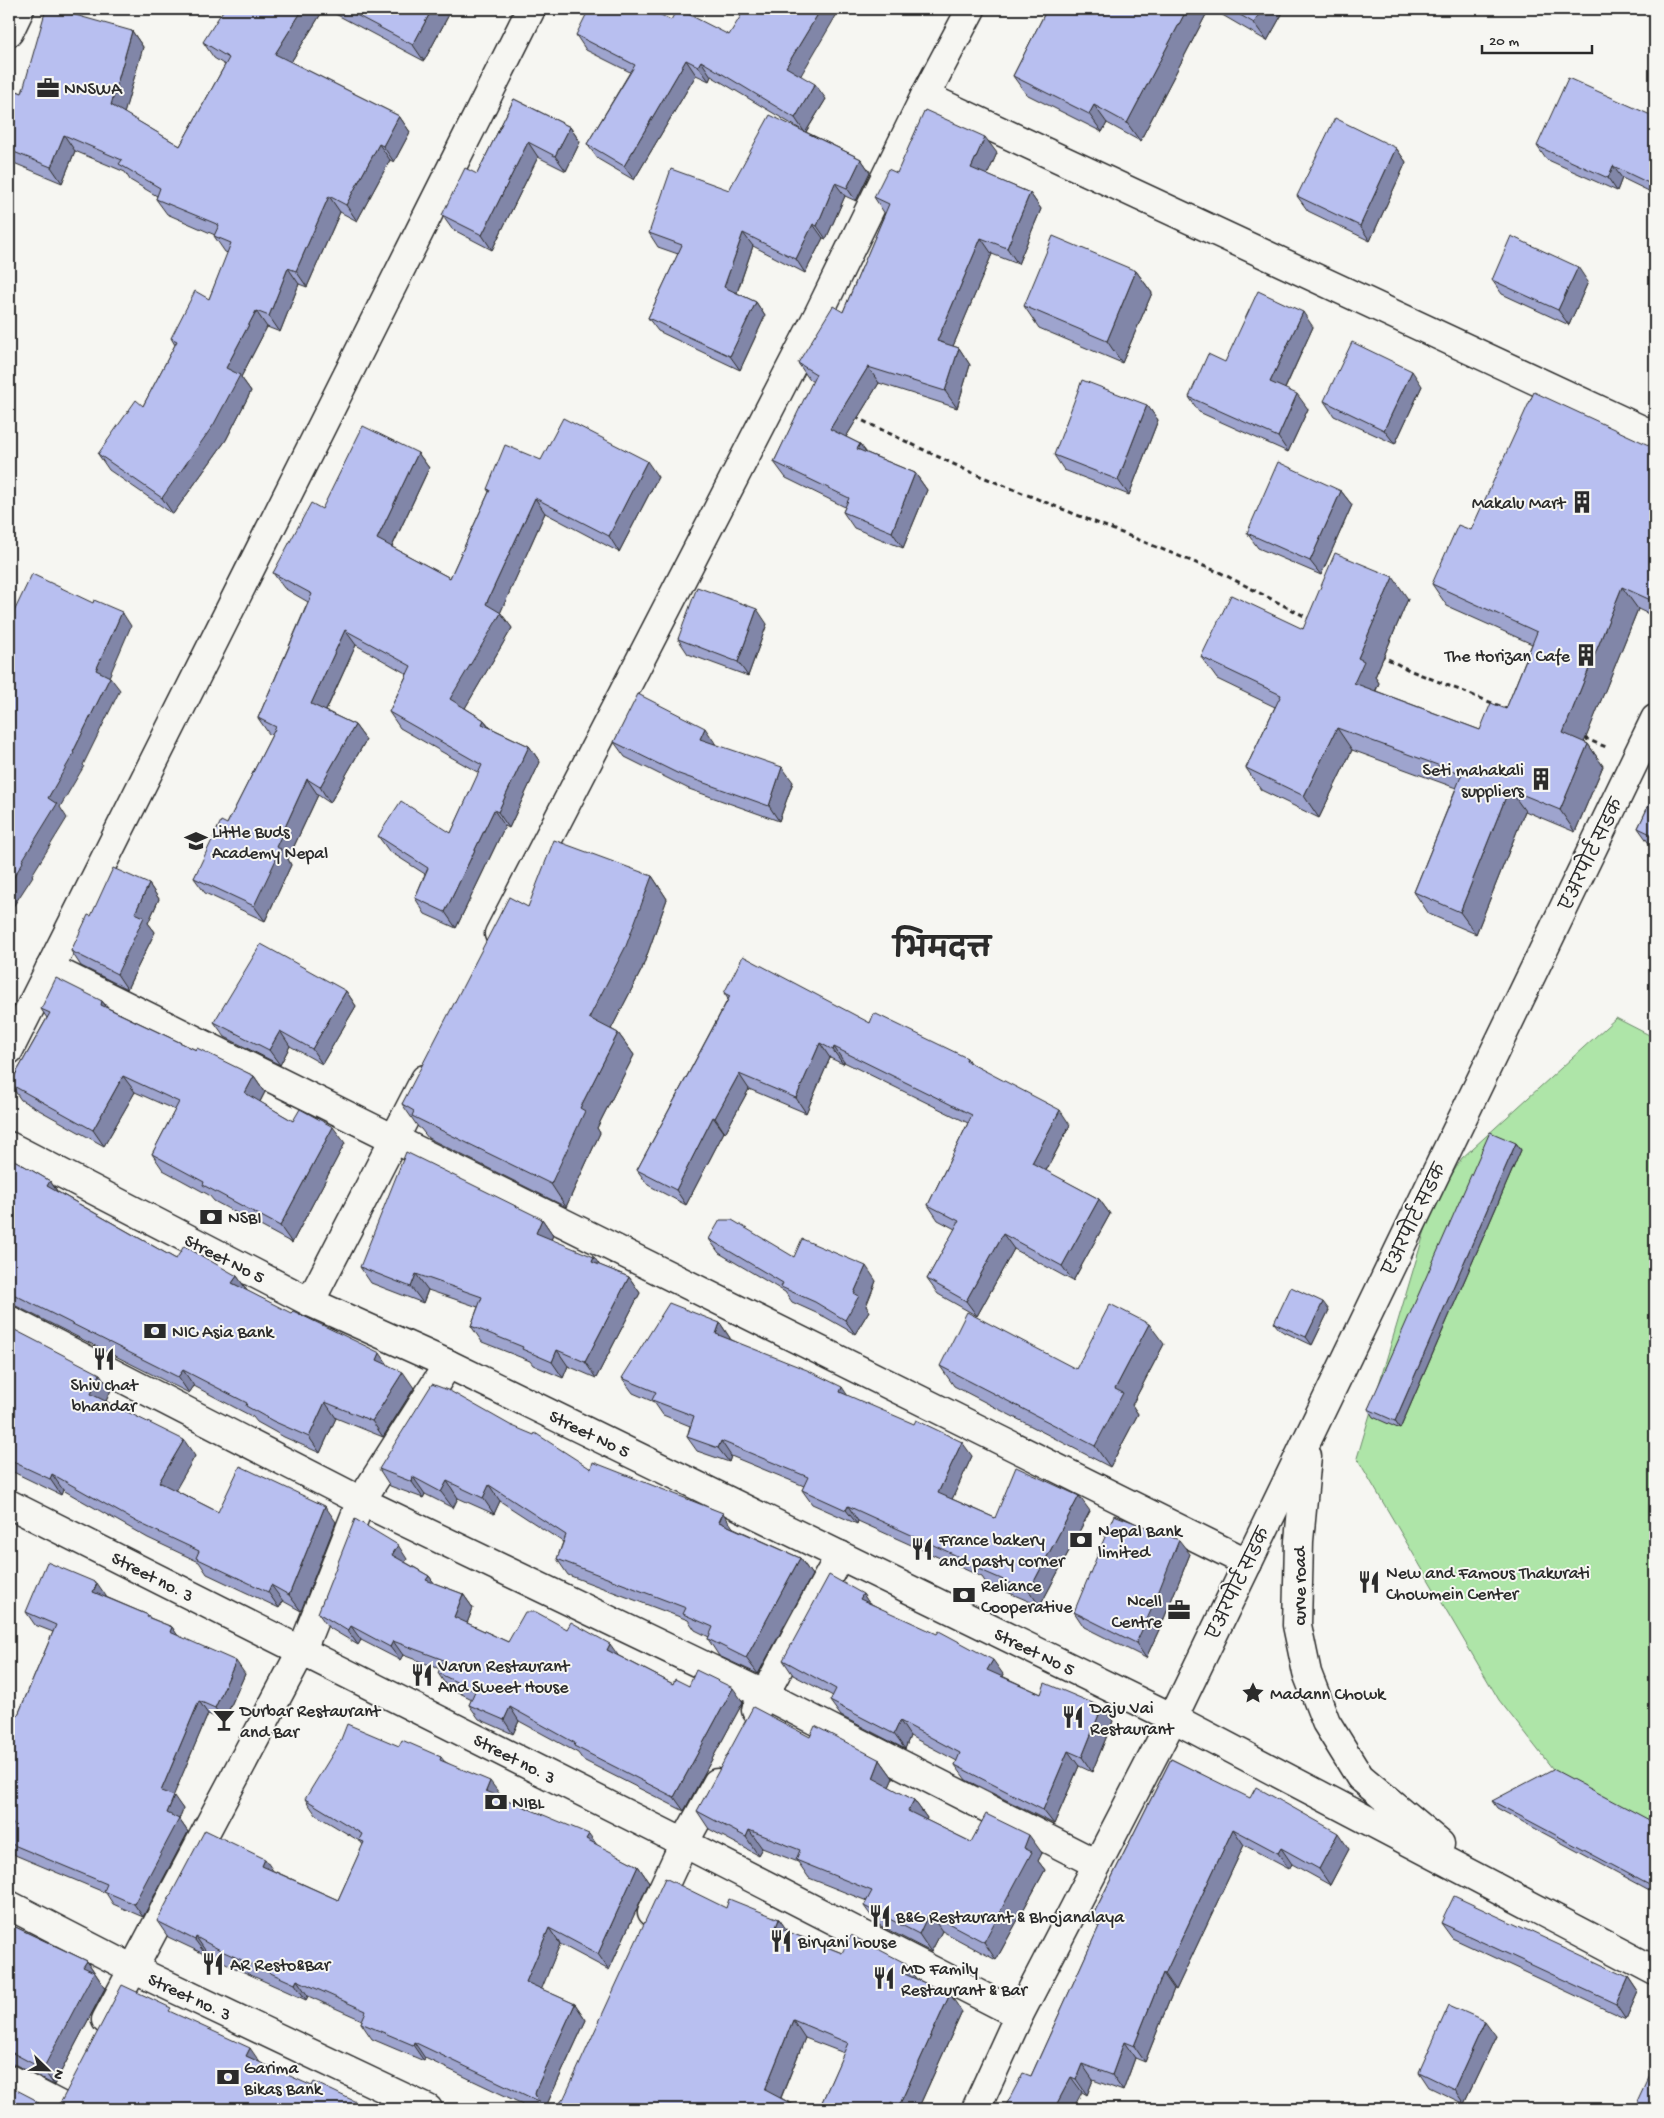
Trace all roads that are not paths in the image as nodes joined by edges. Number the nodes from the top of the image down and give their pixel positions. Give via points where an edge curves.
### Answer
1 (20, 9) edge
2 (531, 9) edge
3 (970, 9) edge
4 (9, 32) edge
5 (925, 96) junction
6 (1655, 436) edge
7 (1655, 718) edge
8 (486, 960) edge
9 (50, 968) junction
10 (9, 1050) edge
11 (436, 1058) edge
12 (395, 1138) junction
13 (9, 1146) edge
14 (310, 1302) junction
15 (9, 1320) edge
16 (448, 1364) junction
17 (1309, 1437) junction
18 (361, 1501) junction
19 (9, 1504) edge
20 (840, 1555) junction
21 (1248, 1563) junction
22 (302, 1650) junction
23 (765, 1695) junction
24 (1173, 1718) junction
25 (746, 1730) edge
26 (727, 1764) edge
27 (684, 1843) junction
28 (1097, 1864) junction
29 (1478, 1876) junction
30 (9, 1905) edge
31 (643, 1932) edge
32 (133, 1969) junction
33 (1655, 1971) edge
34 (1019, 2015) junction
35 (92, 2046) edge
36 (9, 2079) edge
37 (74, 2080) edge
38 (60, 2107) edge
39 (428, 2109) edge
40 (976, 2109) edge

1 - 4 street
2 - 9 street
3 - 5 street
5 - 6 street
5 - 8 street via 820,313
7 - 17 street, एअरपोर्ट सडक
9 - 10 street
9 - 12 street
11 - 12 street
12 - 14 street
12 - 21 street
13 - 14 street, Street No 5
14 - 16 street, Street No 5
15 - 18 street
16 - 18 street
16 - 20 street, Street No 5
17 - 21 street, एअरपोर्ट सडक
17 - 29 street, curve road via 1298,1541 1297,1625 1307,1673 1326,1722 1360,1777
18 - 22 street
18 - 23 street
19 - 22 street, Street no. 3
20 - 23 street
20 - 24 street, Street No 5
21 - 24 street, एअरपोर्ट सडक
22 - 27 street, Street no. 3
22 - 32 street
23 - 25 street
23 - 28 street
24 - 28 street, एअरपोर्ट सडक
24 - 29 street, Street No 5
26 - 27 street
27 - 31 street
27 - 34 street, Street no. 3
28 - 34 street, एअरपोर्ट सडक
29 - 33 street
30 - 32 street, Street no. 3
32 - 35 street
32 - 39 street, Street no. 3
34 - 40 street, एअरपोर्ट सडक
36 - 38 street
37 - 38 street

